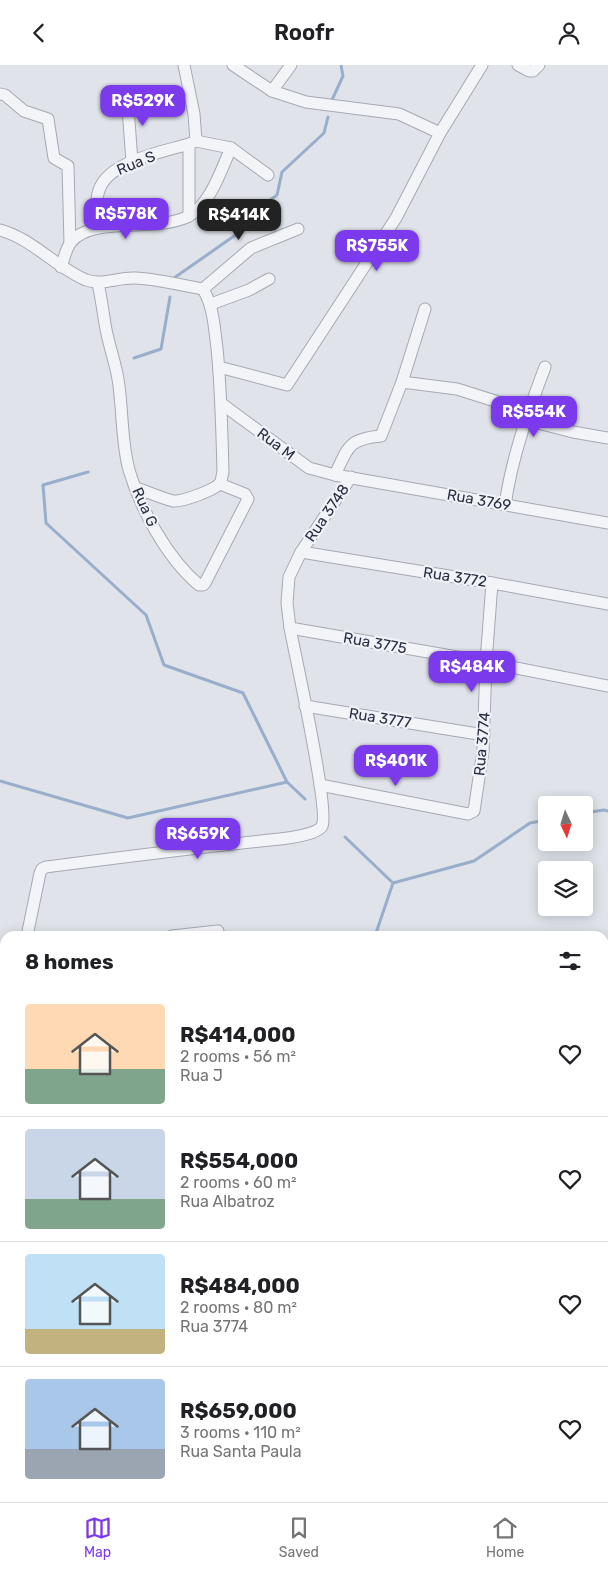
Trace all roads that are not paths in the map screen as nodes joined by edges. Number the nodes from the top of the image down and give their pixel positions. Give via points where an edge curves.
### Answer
1 (184, 65) edge
2 (233, 65) edge
3 (291, 65) edge
4 (482, 65) edge
5 (518, 65) edge
6 (539, 65) edge
7 (272, 91) junction
8 (0, 94) edge
9 (127, 94) dead end
10 (440, 133) junction
11 (192, 143) junction
12 (231, 148) junction
13 (132, 162) junction
14 (268, 175) dead end
15 (190, 216) junction
16 (96, 228) junction
17 (298, 229) dead end
18 (0, 230) edge
19 (70, 243) junction
20 (62, 267) junction
21 (269, 279) dead end
22 (98, 283) junction
23 (203, 289) junction
24 (211, 304) junction
25 (425, 309) dead end
26 (219, 367) junction
27 (545, 367) dead end
28 (402, 382) junction
29 (222, 404) junction
30 (527, 415) junction
31 (608, 439) edge
32 (335, 475) junction
33 (351, 477) junction
34 (220, 484) junction
35 (136, 488) junction
36 (505, 505) junction
37 (608, 523) edge
38 (301, 552) junction
39 (492, 583) junction
40 (608, 604) edge
41 (290, 628) junction
42 (486, 662) junction
43 (608, 686) edge
44 (305, 706) junction
45 (484, 735) junction
46 (320, 785) junction
47 (28, 931) edge

1 - 11 street via 194,114
2 - 7 street
3 - 7 street
4 - 10 street
5 - 6 street via 529,71
7 - 10 street via 306,102 398,114
8 - 19 street via 24,111 48,119 54,158 68,166
9 - 13 street
10 - 26 street via 396,218 287,385
11 - 12 street, Rua S
11 - 13 street, Rua S
11 - 15 street
12 - 14 street, Rua S
12 - 15 street via 211,190
13 - 16 street, Rua S via 105,177 99,191
15 - 16 street via 151,225
16 - 19 street via 82,233
17 - 23 street via 251,248
18 - 20 street via 30,243
19 - 20 street
20 - 22 street via 87,281
21 - 24 street
22 - 23 street via 133,278
22 - 35 street, Rua G via 116,363 129,469
23 - 24 street
24 - 26 street
25 - 28 street, Rua 3748
26 - 29 street
27 - 30 street
28 - 30 street via 458,389 511,406
28 - 32 street, Rua 3748 via 382,436 349,445
29 - 32 street, Rua M via 309,468
29 - 34 street via 223,472
30 - 31 street via 538,423
30 - 36 street
32 - 33 street, Rua 3748
33 - 36 street, Rua 3769
33 - 38 street, Rua 3748
34 - 35 street via 175,501
34 - 35 street, Rua G via 245,494 248,499 203,585 190,577 165,545
36 - 37 street, Rua 3769
38 - 39 street, Rua 3772
38 - 41 street, Rua 3748 via 289,577 287,603
39 - 40 street, Rua 3772
39 - 42 street, Rua 3774
41 - 42 street, Rua 3775
41 - 44 street, Rua 3748
42 - 43 street, Rua 3775
42 - 45 street, Rua 3774
44 - 45 street, Rua 3777
44 - 46 street, Rua 3748
45 - 46 street, Rua 3774 via 472,813
46 - 47 street, Rua 3748 via 324,820 318,831 287,838 42,869

